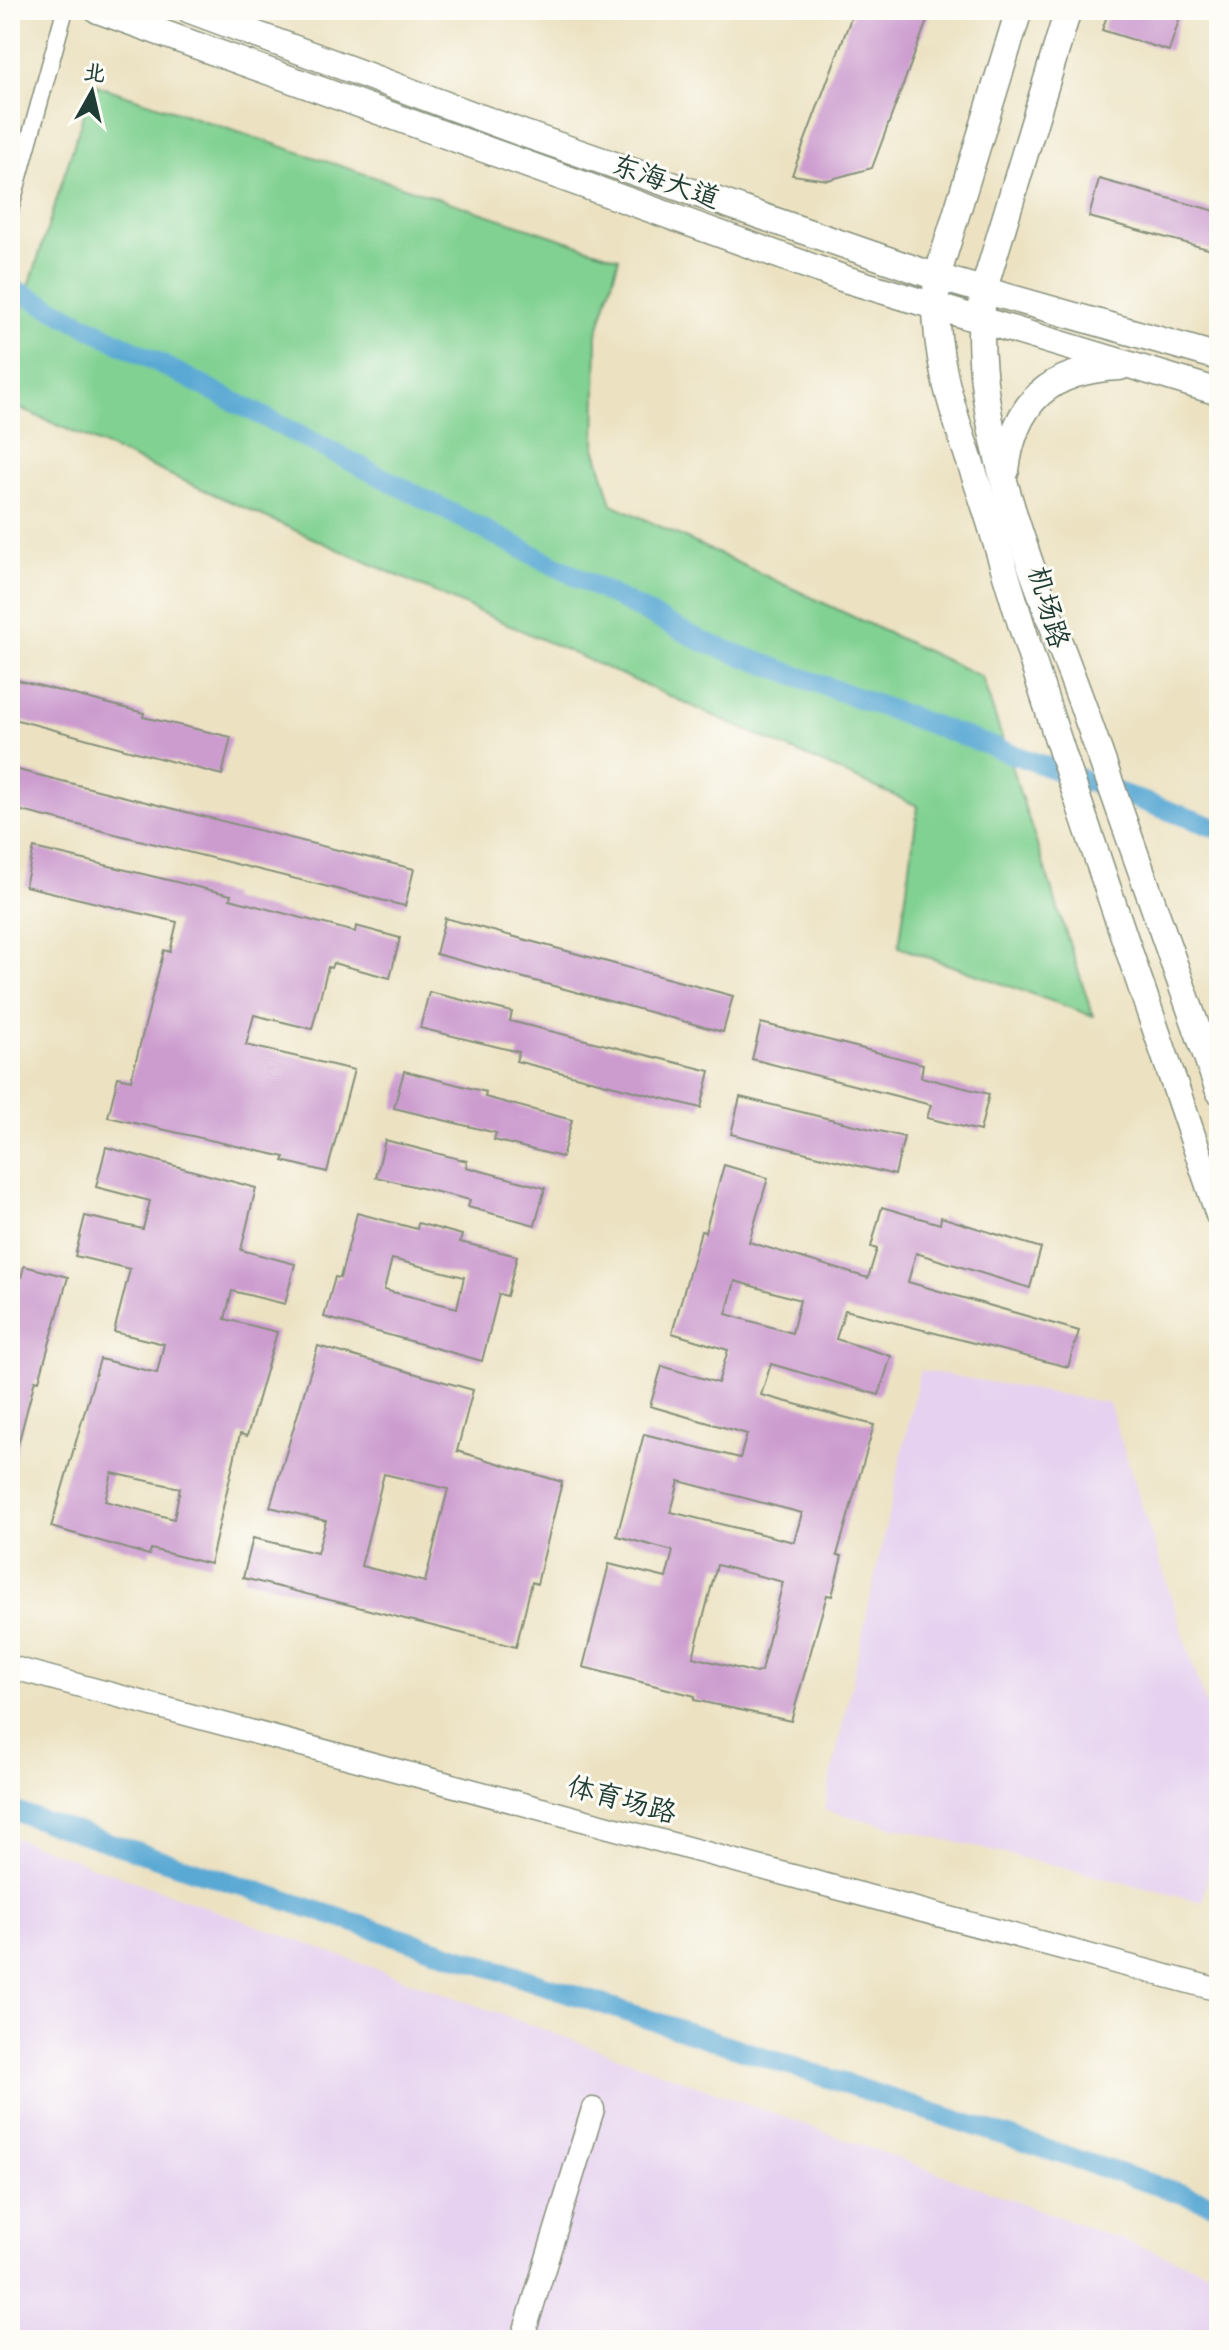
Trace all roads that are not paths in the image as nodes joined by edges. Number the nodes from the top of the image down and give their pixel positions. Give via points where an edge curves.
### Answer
1 (65, 10) edge
2 (98, 10) edge
3 (190, 10) edge
4 (1019, 10) edge
5 (1068, 10) edge
6 (10, 210) edge
7 (937, 277) junction
8 (984, 289) junction
9 (935, 309) junction
10 (979, 320) junction
11 (1219, 357) edge
12 (1133, 366) junction
13 (1219, 392) edge
14 (1005, 477) junction
15 (1219, 1091) edge
16 (1219, 1215) edge
17 (10, 1667) edge
18 (1219, 1990) edge
19 (593, 2109) dead end
20 (522, 2340) edge

1 - 6 street
2 - 9 main road, 东海大道
3 - 7 main road, 东海大道 via 522,133
4 - 7 main road, 机场路
5 - 8 main road, 机场路
7 - 8 main road, 东海大道
7 - 9 main road, 机场路
8 - 10 main road, 机场路
8 - 11 main road, 东海大道
9 - 10 main road, 东海大道
9 - 16 main road, 机场路 via 943,382 1040,689
10 - 12 main road, 东海大道
10 - 14 main road, 机场路 via 985,398
12 - 13 main road, 东海大道
12 - 14 main road via 1066,375 1035,395 1018,420
14 - 15 main road, 机场路
17 - 18 main road, 体育场路
19 - 20 main road

